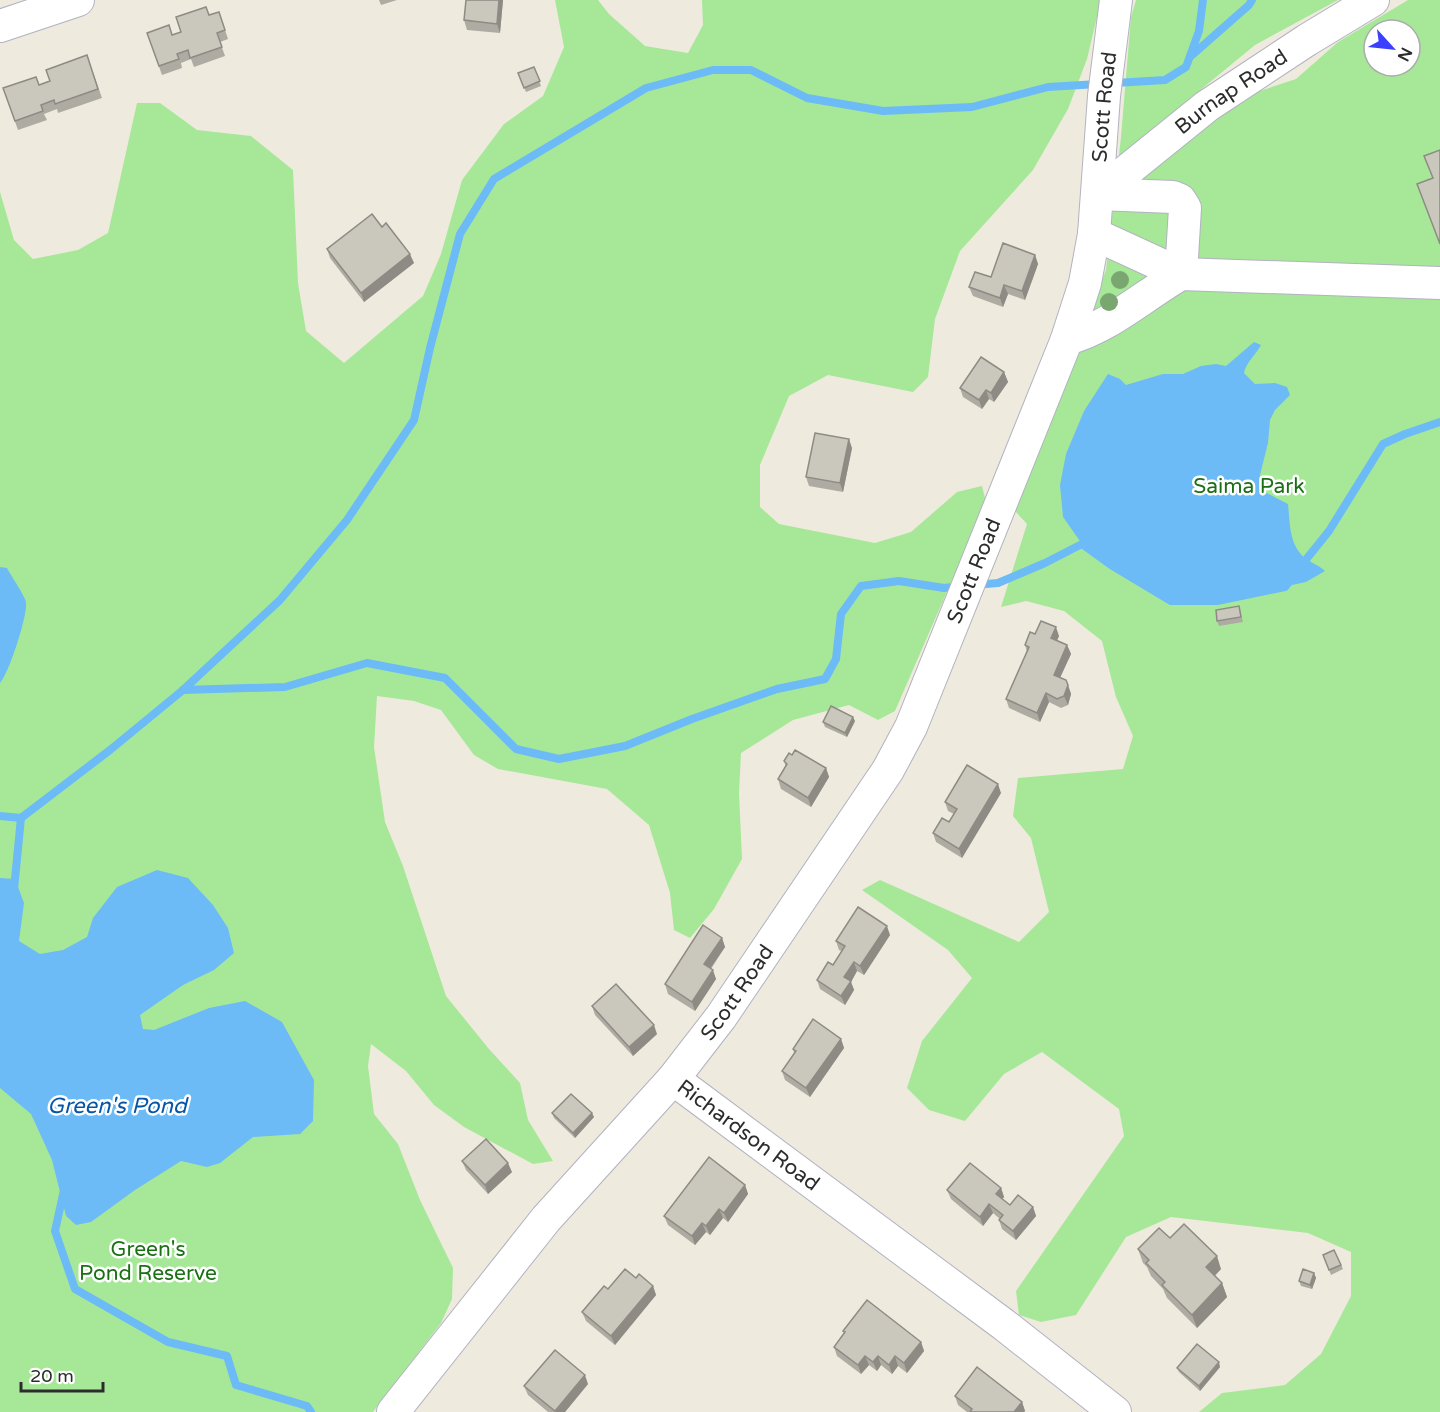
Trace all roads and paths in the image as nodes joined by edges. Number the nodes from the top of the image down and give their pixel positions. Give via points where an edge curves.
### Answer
1 (78, 0) edge
2 (1116, 0) edge
3 (1373, 0) edge
4 (6, 16) edge
5 (1098, 194) junction
6 (1094, 234) junction
7 (1181, 274) junction
8 (1440, 283) edge
9 (1067, 339) junction
10 (673, 1079) junction
11 (393, 1412) edge
12 (1115, 1412) edge

1 - 4 street
2 - 5 street, Scott Road via 1105,82
3 - 5 street, Burnap Road via 1207,106
5 - 6 street, Scott Road
5 - 7 street via 1180,200 1185,208
6 - 7 street
6 - 9 street, Scott Road via 1085,283
7 - 8 street
7 - 9 street via 1110,321
9 - 10 street, Scott Road via 911,727 888,770 721,1017
10 - 11 street, Richardson Road via 546,1219
10 - 12 street, Richardson Road

